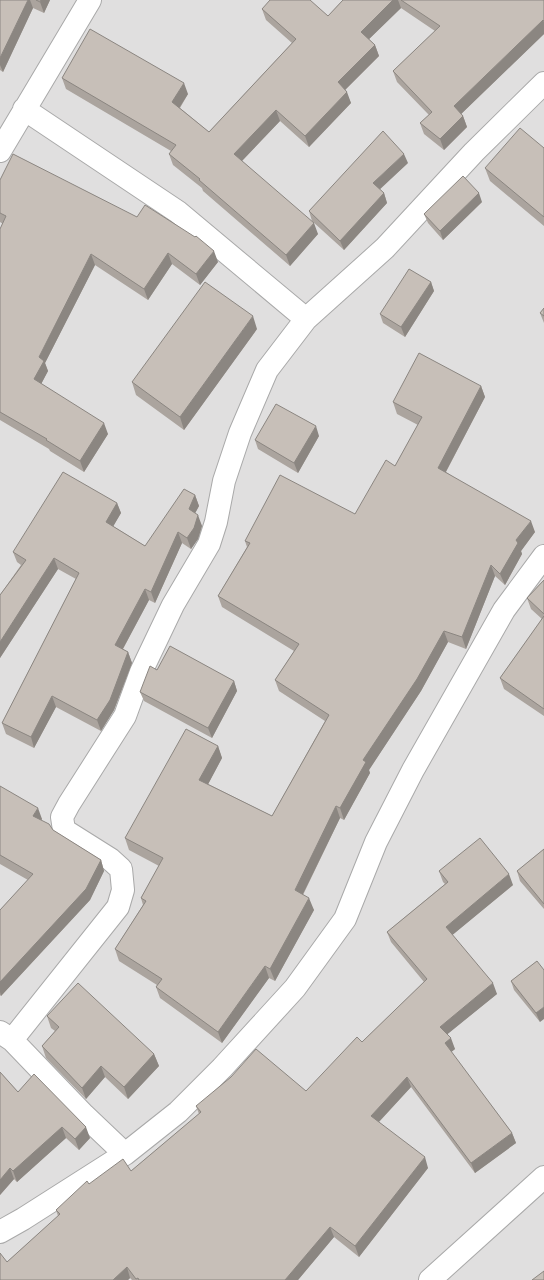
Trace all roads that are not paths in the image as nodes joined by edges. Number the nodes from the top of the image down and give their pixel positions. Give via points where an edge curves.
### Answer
1 (90, 0) edge
2 (544, 83) edge
3 (24, 109) junction
4 (0, 150) edge
5 (306, 318) junction
6 (544, 556) edge
7 (6, 1036) edge
8 (125, 1154) junction
9 (544, 1177) edge
10 (0, 1232) edge
11 (430, 1280) edge

1 - 3 street
2 - 5 street via 474,152 385,248
3 - 4 street
3 - 5 street via 178,212
5 - 7 street via 268,370 240,433 224,481 210,544 173,605 141,672 125,716 62,817 64,830 110,859 121,869 123,890 118,907
6 - 8 street via 504,610 413,770 376,842 345,920 295,988 222,1068 178,1112
7 - 8 street
8 - 10 street
9 - 11 street

